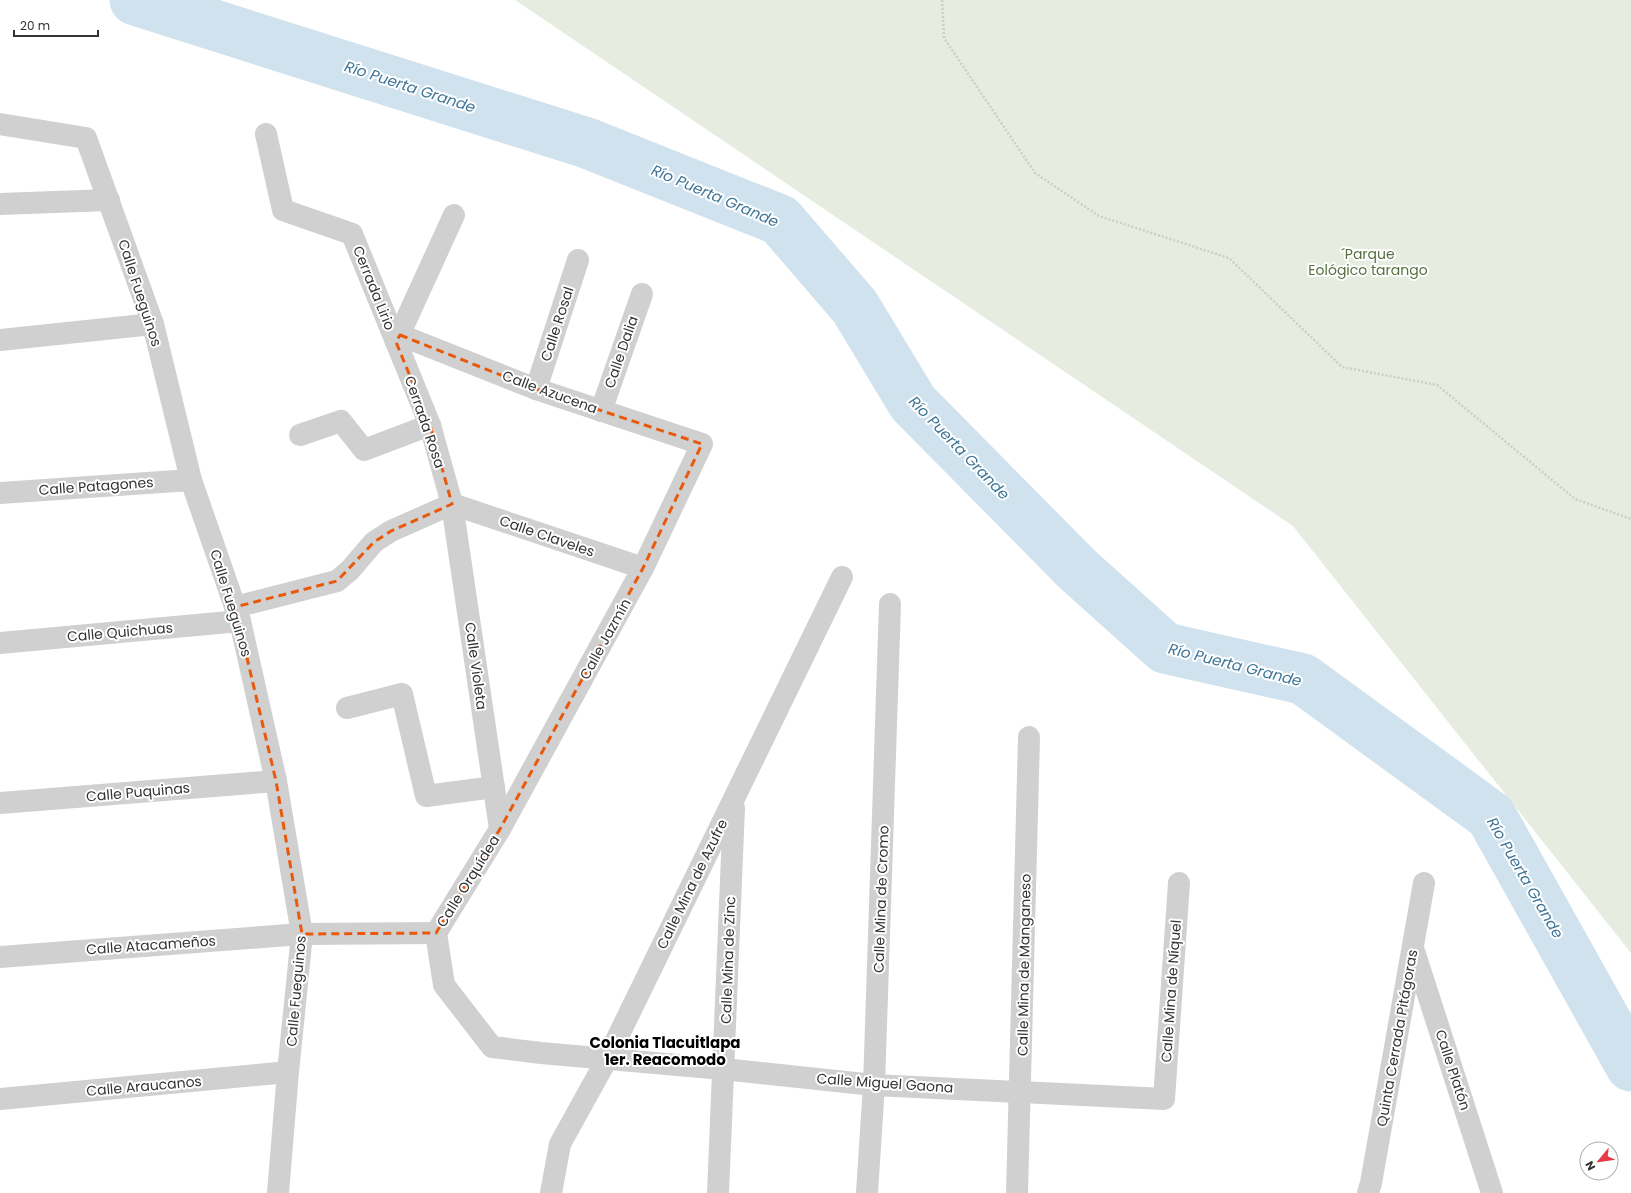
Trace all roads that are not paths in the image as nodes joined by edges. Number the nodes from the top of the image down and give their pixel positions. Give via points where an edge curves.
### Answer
1 (0, 124) edge
2 (266, 134) dead end
3 (109, 200) junction
4 (0, 204) edge
5 (454, 215) dead end
6 (578, 260) dead end
7 (642, 294) dead end
8 (153, 324) junction
9 (398, 338) junction
10 (0, 340) edge
11 (536, 389) junction
12 (601, 411) junction
13 (430, 425) junction
14 (300, 435) dead end
15 (702, 444) joint
16 (191, 480) junction
17 (0, 493) edge
18 (452, 504) junction
19 (643, 568) junction
20 (842, 577) dead end
21 (890, 604) dead end
22 (237, 614) junction
23 (0, 643) edge
24 (347, 708) dead end
25 (1029, 737) dead end
26 (276, 781) junction
27 (494, 787) junction
28 (734, 799) junction
29 (0, 803) edge
30 (500, 829) junction
31 (1179, 883) dead end
32 (1424, 883) dead end
33 (436, 933) junction
34 (302, 934) junction
35 (1413, 948) junction
36 (0, 957) edge
37 (607, 1059) junction
38 (723, 1069) junction
39 (288, 1072) junction
40 (874, 1085) junction
41 (1020, 1092) junction
42 (0, 1099) edge
43 (1164, 1099) joint
44 (278, 1193) edge
45 (551, 1193) edge
46 (718, 1193) edge
47 (867, 1193) edge
48 (1017, 1193) edge
49 (1368, 1193) edge
50 (1492, 1193) edge

1 - 3 street, Calle Fueguinos via 86,138
2 - 9 street, Cerrada Lirio via 283,210 352,234
3 - 4 street
3 - 8 street, Calle Fueguinos
5 - 9 street
6 - 11 street, Calle Rosal
7 - 12 street, Calle Dalia
8 - 10 street
8 - 16 street, Calle Fueguinos
9 - 11 street, Calle Azucena
9 - 13 street, Cerrada Rosa
11 - 12 street, Calle Azucena
12 - 15 street, Calle Azucena
13 - 14 street via 364,450 341,421
13 - 18 street, Cerrada Rosa
15 - 19 street, Calle Jazmín
16 - 17 street, Calle Patagones
16 - 22 street, Calle Fueguinos
18 - 19 street, Calle Claveles
18 - 22 street, Calle Quichuas via 379,538 337,581
18 - 27 street, Calle Violeta
19 - 30 street, Calle Jazmín
20 - 28 street, Calle Mina de Azufre
21 - 40 street, Calle Mina de Cromo
22 - 23 street, Calle Quichuas
22 - 26 street, Calle Fueguinos
24 - 27 street via 402,694 426,796
25 - 41 street, Calle Mina de Manganeso
26 - 29 street, Calle Puquinas
26 - 34 street, Calle Fueguinos
27 - 30 street, Calle Violeta
28 - 37 street, Calle Mina de Azufre
28 - 38 street, Calle Mina de Zinc
30 - 33 street, Calle Orquídea
31 - 43 street, Calle Mina de Níquel
32 - 35 street, Quinta Cerrada Pitágoras
33 - 34 street, Calle Atacameños
33 - 37 street, Calle Miguel Gaona via 444,985 492,1047
34 - 36 street, Calle Atacameños
34 - 39 street, Calle Fueguinos
35 - 49 street, Quinta Cerrada Pitágoras
35 - 50 street, Calle Platón
37 - 38 street, Calle Miguel Gaona
37 - 45 street, Calle Mina de Azufre via 560,1144
38 - 40 street, Calle Miguel Gaona
38 - 46 street, Calle Mina de Zinc
39 - 42 street, Calle Araucanos
39 - 44 street, Calle Fueguinos
40 - 41 street, Calle Miguel Gaona
40 - 47 street, Calle Mina de Cromo
41 - 43 street, Calle Miguel Gaona
41 - 48 street, Calle Mina de Manganeso

